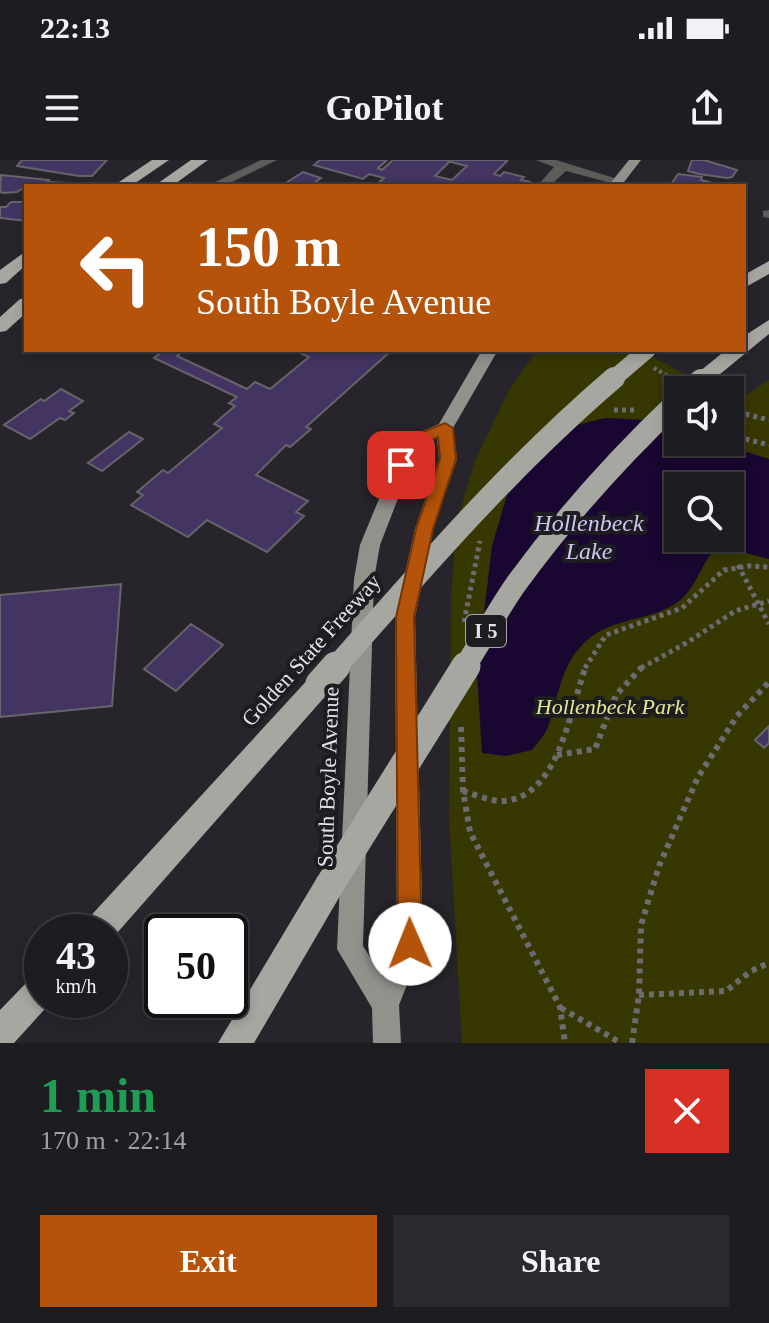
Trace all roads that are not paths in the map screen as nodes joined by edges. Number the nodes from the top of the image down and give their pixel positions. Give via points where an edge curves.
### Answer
1 (160, 160) edge
2 (201, 160) edge
3 (271, 160) edge
4 (542, 160) edge
5 (635, 160) edge
6 (563, 166) junction
7 (126, 183) edge
8 (165, 184) edge
9 (217, 184) edge
10 (545, 184) edge
11 (616, 184) edge
12 (24, 258) edge
13 (769, 266) edge
14 (0, 279) edge
15 (746, 282) edge
16 (24, 305) edge
17 (769, 325) edge
18 (0, 327) edge
19 (746, 343) edge
20 (489, 352) edge
21 (645, 352) edge
22 (736, 352) edge
23 (707, 376) edge
24 (664, 414) edge
25 (445, 428) junction
26 (113, 914) edge
27 (385, 1005) junction
28 (24, 1008) edge
29 (0, 1034) edge
30 (235, 1043) edge
31 (387, 1043) edge

1 - 7 highway
2 - 8 highway
3 - 9 lane
4 - 6 lane
5 - 11 main road
6 - 10 lane
6 - 11 lane
12 - 14 highway
13 - 15 highway
16 - 18 highway
17 - 19 highway
20 - 25 main road
21 - 26 highway, Golden State Freeway, bridge via 490,493
22 - 23 highway
24 - 30 highway, I 5, bridge via 579,504 515,586
25 - 27 main road, South Boyle Avenue via 448,459 424,529 405,617 410,944
25 - 27 main road, South Boyle Avenue via 411,443 370,545 364,579 350,949
27 - 31 main road, South Boyle Avenue
28 - 29 highway

